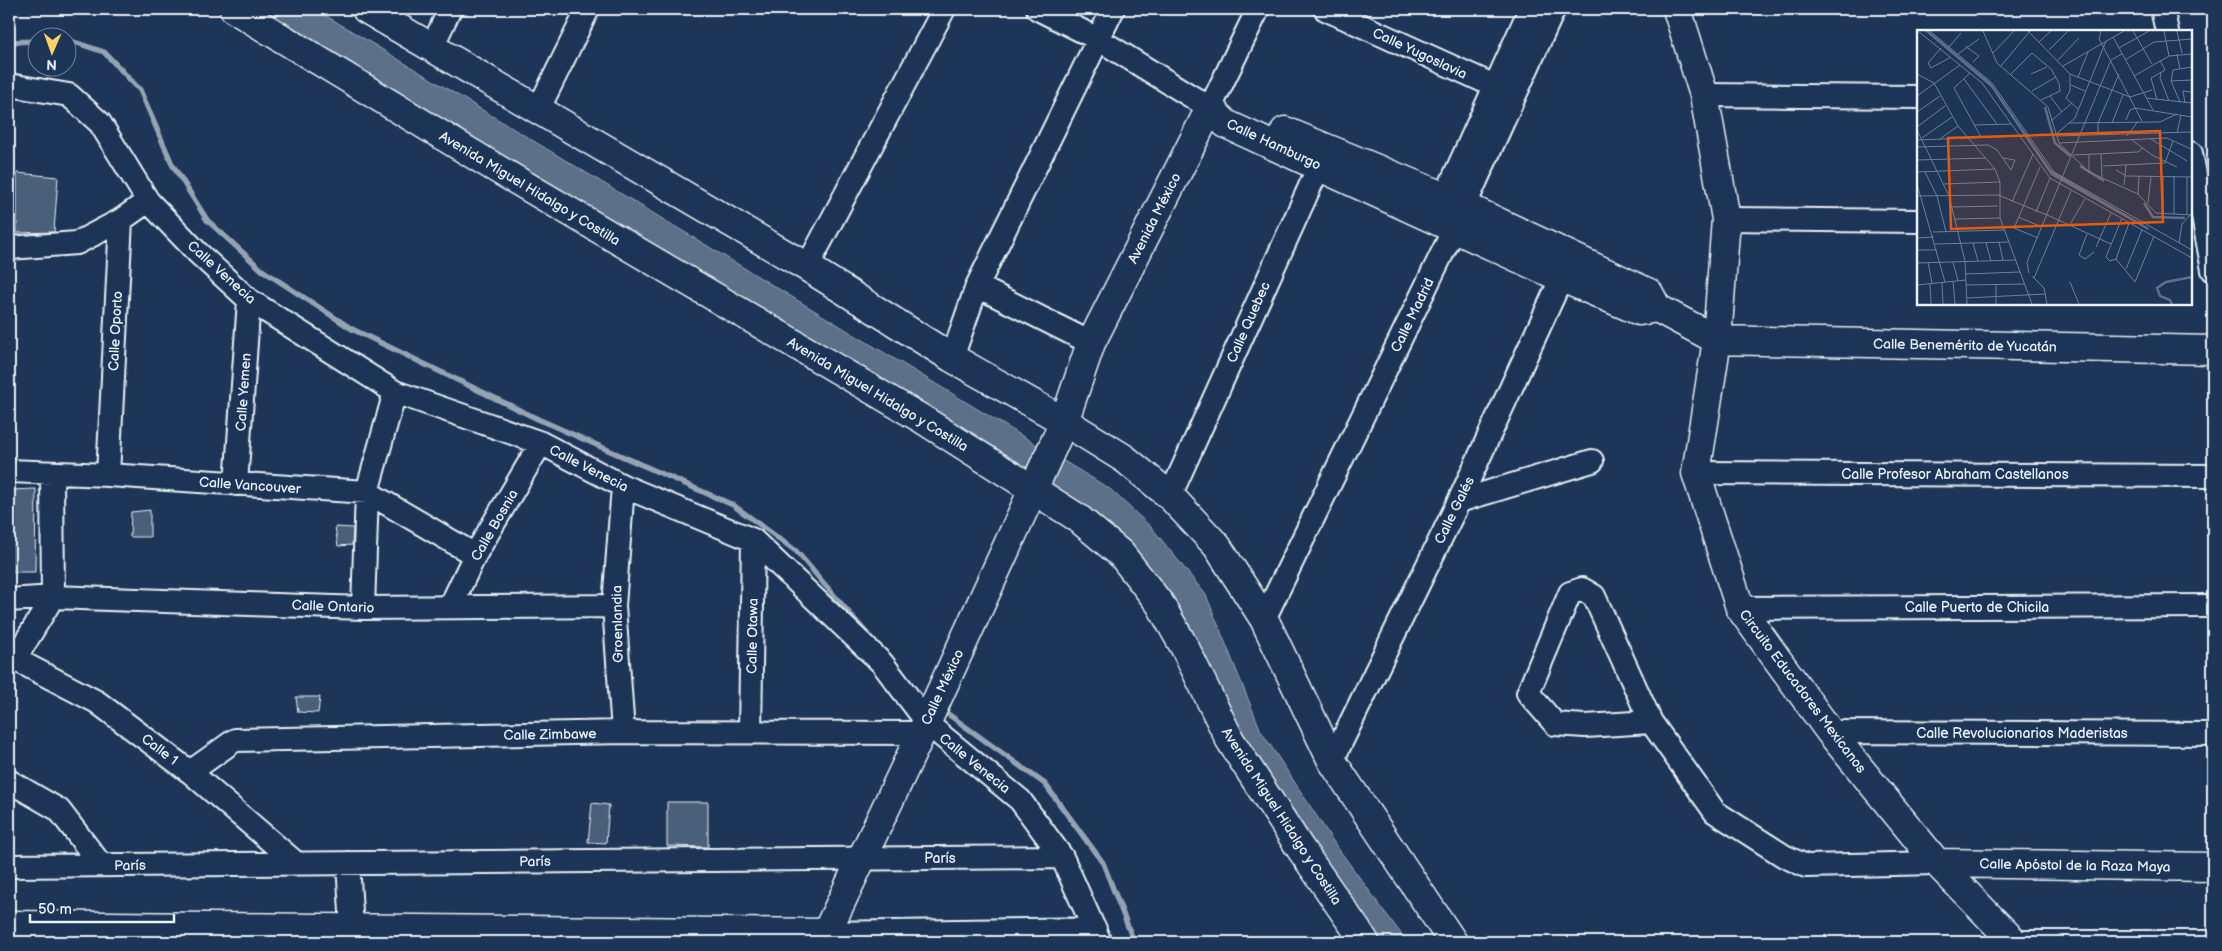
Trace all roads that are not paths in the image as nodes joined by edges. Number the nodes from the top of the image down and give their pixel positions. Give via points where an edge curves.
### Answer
1 (234, 9) edge
2 (366, 9) edge
3 (450, 9) edge
4 (588, 9) edge
5 (944, 9) edge
6 (1038, 9) edge
7 (1113, 9) edge
8 (1258, 9) edge
9 (1324, 9) edge
10 (1530, 9) edge
11 (1554, 9) edge
12 (1677, 9) edge
13 (2162, 9) edge
14 (2167, 30) edge
15 (1098, 39) junction
16 (431, 49) junction
17 (9, 85) edge
18 (1505, 92) junction
19 (1704, 95) junction
20 (1917, 97) edge
21 (1210, 108) junction
22 (538, 110) junction
23 (1323, 157) junction
24 (2192, 163) edge
25 (148, 201) junction
26 (1451, 213) junction
27 (1726, 219) junction
28 (121, 220) junction
29 (1917, 221) edge
30 (2198, 224) edge
31 (9, 248) edge
32 (807, 267) junction
33 (1567, 267) junction
34 (2213, 270) edge
35 (976, 286) junction
36 (250, 300) junction
37 (1717, 340) junction
38 (1091, 343) junction
39 (2213, 350) edge
40 (952, 358) junction
41 (395, 392) junction
42 (1062, 426) junction
43 (541, 444) junction
44 (1592, 461) dead end
45 (9, 471) edge
46 (52, 473) junction
47 (1696, 473) junction
48 (108, 475) junction
49 (2213, 476) edge
50 (236, 484) junction
51 (624, 486) junction
52 (1034, 488) junction
53 (367, 492) junction
54 (1170, 496) junction
55 (1459, 501) junction
56 (753, 540) junction
57 (475, 555) junction
58 (53, 597) junction
59 (9, 600) edge
60 (614, 606) junction
61 (2213, 606) edge
62 (450, 607) junction
63 (363, 608) junction
64 (1740, 608) junction
65 (1264, 620) junction
66 (12, 658) edge
67 (1651, 722) junction
68 (926, 724) junction
69 (623, 732) junction
70 (750, 732) junction
71 (1830, 732) junction
72 (2213, 734) edge
73 (1332, 761) junction
74 (190, 772) junction
75 (9, 781) edge
76 (1062, 857) junction
77 (860, 858) junction
78 (348, 863) junction
79 (1937, 863) junction
80 (296, 864) junction
81 (101, 865) junction
82 (9, 866) edge
83 (2213, 867) edge
84 (9, 925) edge
85 (348, 935) edge
86 (1097, 936) edge
87 (650, 937) edge
88 (823, 938) edge
89 (1365, 942) edge
90 (1454, 942) edge
91 (2016, 942) edge
92 (2213, 942) edge

1 - 52 street, Avenida Miguel Hidalgo y Costilla
2 - 16 street
3 - 16 street
4 - 22 street
5 - 32 street
6 - 15 street
7 - 15 street
8 - 21 street, Avenida México
9 - 18 street, Calle Yugoslavia
10 - 18 street, Calle Madrid
11 - 18 street, Calle Madrid
12 - 19 street, Circuito Educadores Mexicanos
13 - 14 street
15 - 21 street
15 - 35 street
16 - 22 street
17 - 25 street, Calle Venecia via 69,95 100,123
18 - 26 street, Calle Madrid
19 - 20 street
19 - 27 street, Circuito Educadores Mexicanos
21 - 23 street, Calle Hamburgo via 1226,124
21 - 38 street, Avenida México
22 - 32 street
23 - 26 street, Calle Hamburgo
23 - 54 street, Calle Quebec
24 - 30 street
25 - 28 street
25 - 36 street, Calle Venecia
26 - 33 street, Calle Hamburgo
26 - 65 street, Calle Madrid
27 - 29 street
27 - 37 street, Circuito Educadores Mexicanos
28 - 31 street via 77,243
28 - 48 street, Calle Oporto
30 - 34 street
32 - 40 street
33 - 37 street, Calle Hamburgo via 1638,311 1657,308
33 - 55 street, Calle Galés
35 - 38 street
35 - 40 street
36 - 41 street, Calle Venecia
36 - 50 street, Calle Yemen
37 - 39 street, Calle Benemérito de Yucatán
37 - 47 street, Circuito Educadores Mexicanos
38 - 42 street, Avenida México
40 - 42 street
41 - 43 street, Calle Venecia
41 - 53 street
42 - 52 street, Calle México
42 - 54 street via 1125,459
43 - 51 street, Calle Venecia
43 - 57 street, Calle Bosnia
44 - 55 street
45 - 46 street, Calle Vancouver
46 - 48 street, Calle Vancouver
46 - 58 street
47 - 49 street, Calle Profesor Abraham Castellanos
47 - 64 street, Circuito Educadores Mexicanos
48 - 50 street, Calle Vancouver
50 - 53 street, Calle Vancouver
51 - 56 street, Calle Venecia
51 - 60 street, Groenlandia
52 - 68 street, Calle México
52 - 89 street, Avenida Miguel Hidalgo y Costilla via 1078,518 1121,554 1160,604 1230,740
53 - 57 street, Calle Vancouver
53 - 63 street
54 - 65 street via 1217,546
55 - 73 street, Calle Galés
56 - 68 street, Calle Venecia via 882,663
56 - 70 street, Calle Otawa
57 - 62 street, Calle Bosnia
58 - 59 street, Calle Ontario
58 - 63 street, Calle Ontario
58 - 66 street
60 - 62 street, Calle Ontario
60 - 69 street, Groenlandia
61 - 64 street, Calle Puerto de Chicila
62 - 63 street, Calle Ontario
64 - 71 street, Circuito Educadores Mexicanos
65 - 73 street
66 - 74 street, Calle 1 via 97,702
67 - 67 street via 1585,726 1555,724 1528,693 1570,594 1582,590 1594,596
67 - 79 street via 1715,812 1784,856 1806,866
68 - 70 street, Calle Zimbawe
68 - 76 street, Calle Venecia via 1020,800
68 - 77 street, Calle México
69 - 70 street, Calle Zimbawe
69 - 74 street, Calle Zimbawe via 235,740
71 - 72 street, Calle Revolucionarios Maderistas
71 - 79 street, Circuito Educadores Mexicanos
73 - 90 street
74 - 80 street, Calle 1
75 - 81 street via 59,810
76 - 77 street, París
76 - 86 street, Calle Venecia
77 - 78 street, París
77 - 88 street, Calle México
78 - 80 street, París
78 - 85 street
79 - 83 street, Calle Apóstol de la Raza Maya
79 - 91 street, Circuito Educadores Mexicanos
80 - 81 street, París
81 - 82 street, París
84 - 85 street
85 - 87 street
86 - 88 street
87 - 88 street
91 - 92 street

